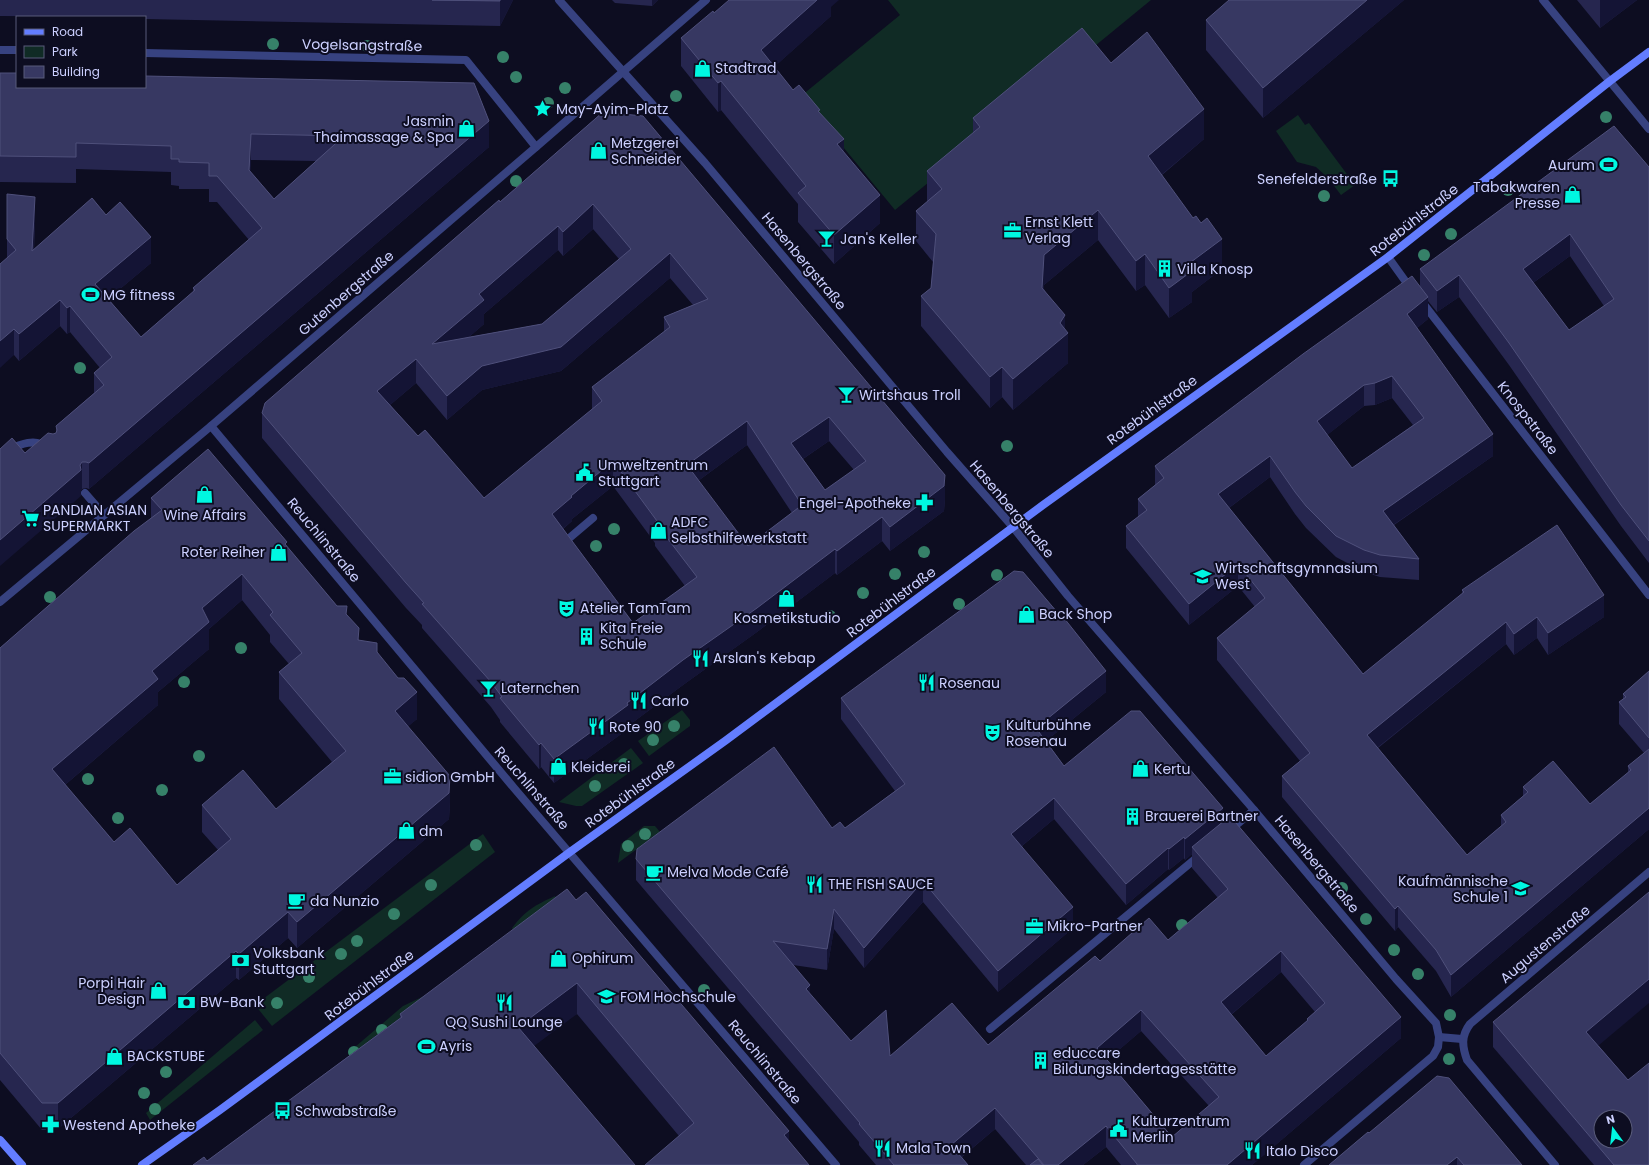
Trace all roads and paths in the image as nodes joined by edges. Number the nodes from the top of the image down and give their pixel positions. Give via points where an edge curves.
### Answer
1 (559, 0) edge
2 (706, 0) edge
3 (1543, 0) edge
4 (0, 50) edge
5 (16, 50) edge
6 (1649, 52) edge
7 (146, 53) edge
8 (623, 71) junction
9 (1610, 81) junction
10 (1649, 129) edge
11 (536, 147) junction
12 (1388, 257) junction
13 (211, 426) junction
14 (0, 453) edge
15 (52, 455) edge
16 (85, 493) edge
17 (104, 515) junction
18 (593, 518) dead end
19 (1013, 527) junction
20 (567, 540) edge
21 (1649, 595) edge
22 (0, 602) edge
23 (1254, 810) junction
24 (1224, 835) edge
25 (1205, 850) edge
26 (570, 852) junction
27 (1649, 872) edge
28 (990, 1029) dead end
29 (1439, 1037) junction
30 (1462, 1039) junction
31 (0, 1140) edge
32 (22, 1165) edge
33 (142, 1165) edge
34 (836, 1165) edge
35 (1304, 1165) edge
36 (1555, 1165) edge

1 - 8 street, Hasenbergstraße
2 - 8 street, Gutenbergstraße
3 - 9 street
4 - 5 street
6 - 9 main road, Rotebühlstraße
7 - 11 street, Vogelsangstraße via 466,60
8 - 11 street, Gutenbergstraße
8 - 19 street, Hasenbergstraße via 705,163
9 - 10 street
9 - 12 main road, Rotebühlstraße
11 - 13 street, Gutenbergstraße
12 - 19 main road, Rotebühlstraße
12 - 21 street, Knospstraße
13 - 17 street, Gutenbergstraße
13 - 26 street, Reuchlinstraße
14 - 15 street via 32,442 43,445
16 - 17 street
17 - 22 street, Gutenbergstraße
18 - 20 street
19 - 23 street, Hasenbergstraße via 1068,596
19 - 26 main road, Rotebühlstraße via 731,737
23 - 24 street
23 - 29 street, Hasenbergstraße via 1436,1023
25 - 28 street
26 - 33 main road, Rotebühlstraße
26 - 34 street, Reuchlinstraße
27 - 30 street, Augustenstraße via 1470,1024
29 - 30 street
29 - 35 street via 1438,1047 1433,1056
30 - 36 street via 1467,1060
31 - 32 main road

